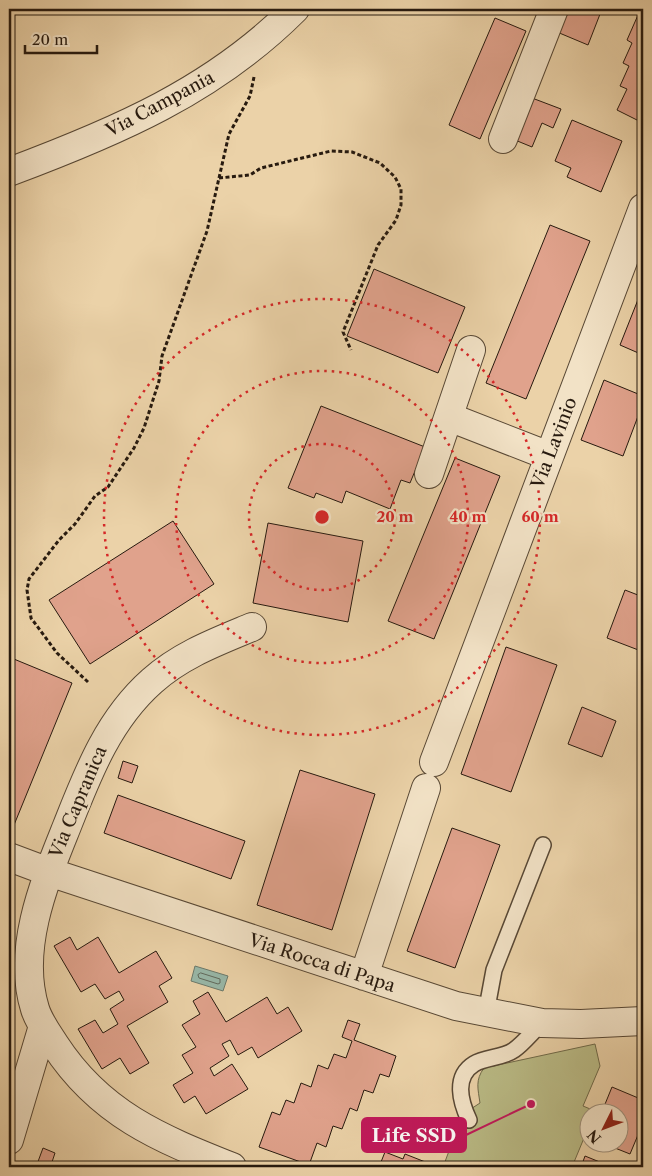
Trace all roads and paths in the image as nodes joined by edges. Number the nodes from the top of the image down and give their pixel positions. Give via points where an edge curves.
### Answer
1 (295, 9) edge
2 (554, 9) edge
3 (253, 48) junction
4 (503, 139) dead end
5 (9, 172) edge
6 (219, 178) junction
7 (643, 208) edge
8 (351, 350) dead end
9 (471, 350) dead end
10 (449, 417) junction
11 (549, 456) junction
12 (429, 474) dead end
13 (252, 627) dead end
14 (88, 682) dead end
15 (434, 762) dead end
16 (426, 788) dead end
17 (543, 845) dead end
18 (9, 857) edge
19 (49, 872) junction
20 (364, 976) junction
21 (486, 1013) junction
22 (643, 1021) edge
23 (542, 1023) junction
24 (43, 1026) junction
25 (469, 1120) dead end
26 (9, 1140) edge
27 (232, 1167) edge

1 - 3 street, Via Campania
2 - 4 street
3 - 5 street, Via Campania via 175,100 87,141
3 - 6 path via 254,86 230,134
6 - 8 path via 250,175 261,168 330,151 352,152 380,163 395,177 401,190 401,205 396,220 378,245 343,332
6 - 14 path via 207,230 162,356 152,406 134,448 108,487 95,496 29,579 28,611 31,618 57,652
7 - 11 street, Via Lavinio
9 - 10 street
10 - 11 street
10 - 12 street
11 - 15 street, Via Lavinio
13 - 19 street, Via Capranica via 169,667 141,691 121,715 97,752
16 - 20 street
17 - 21 lane via 494,970
18 - 19 street, Via Rocca di Papa
19 - 20 street, Via Rocca di Papa
19 - 24 street, Via Capranica via 35,921 30,971 34,1009
20 - 21 street, Via Rocca di Papa
21 - 23 street, Via Rocca di Papa
22 - 23 street, Via Rocca di Papa
23 - 25 lane via 514,1051 474,1064 465,1073 460,1086 461,1102
24 - 26 street
24 - 27 street, Via Capranica via 74,1073 109,1106 156,1136

